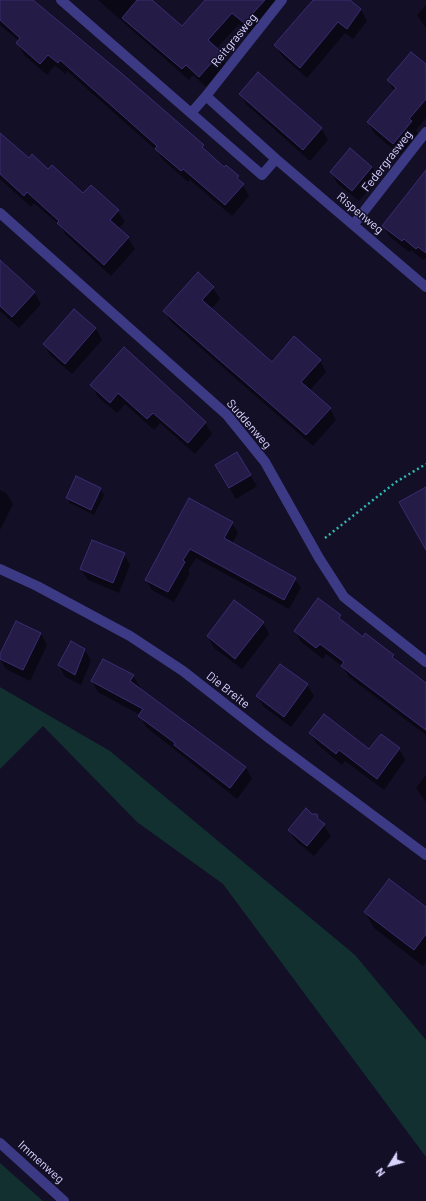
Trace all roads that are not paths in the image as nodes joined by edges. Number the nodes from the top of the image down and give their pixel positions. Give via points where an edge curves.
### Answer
1 (61, 0) edge
2 (282, 0) edge
3 (206, 96) junction
4 (192, 112) junction
5 (426, 132) edge
6 (276, 159) junction
7 (0, 213) edge
8 (354, 224) junction
9 (426, 287) edge
10 (0, 569) edge
11 (426, 662) edge
12 (426, 855) edge
13 (0, 1143) edge
14 (64, 1201) edge

1 - 4 street
2 - 3 street, Reitgrasweg
3 - 4 street
3 - 6 street, Rispenweg
4 - 6 street via 262,174
5 - 8 street, Federgrasweg
6 - 8 street, Rispenweg
7 - 11 street, Suddenweg via 227,415 265,462 344,597
8 - 9 street, Rispenweg
10 - 12 street, Die Breite via 130,636 177,667
13 - 14 street, Immenweg

